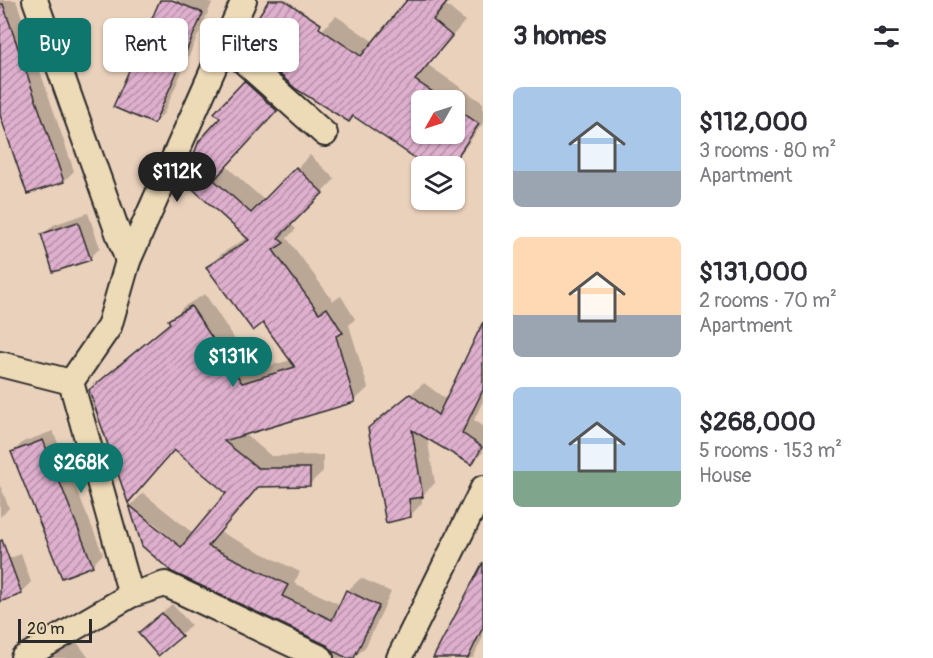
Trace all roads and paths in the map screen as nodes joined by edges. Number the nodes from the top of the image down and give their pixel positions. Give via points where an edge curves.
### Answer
1 (35, 0) edge
2 (244, 0) edge
3 (236, 18) edge
4 (212, 72) edge
5 (255, 72) edge
6 (325, 134) dead end
7 (128, 261) junction
8 (0, 364) edge
9 (71, 382) junction
10 (483, 488) edge
11 (131, 595) junction
12 (22, 658) edge
13 (321, 658) edge
14 (399, 658) edge

1 - 7 street
2 - 3 street
4 - 7 street
5 - 6 street
7 - 9 street via 109,327
8 - 9 street
9 - 11 street
10 - 14 street
11 - 12 street
11 - 13 street via 165,585

